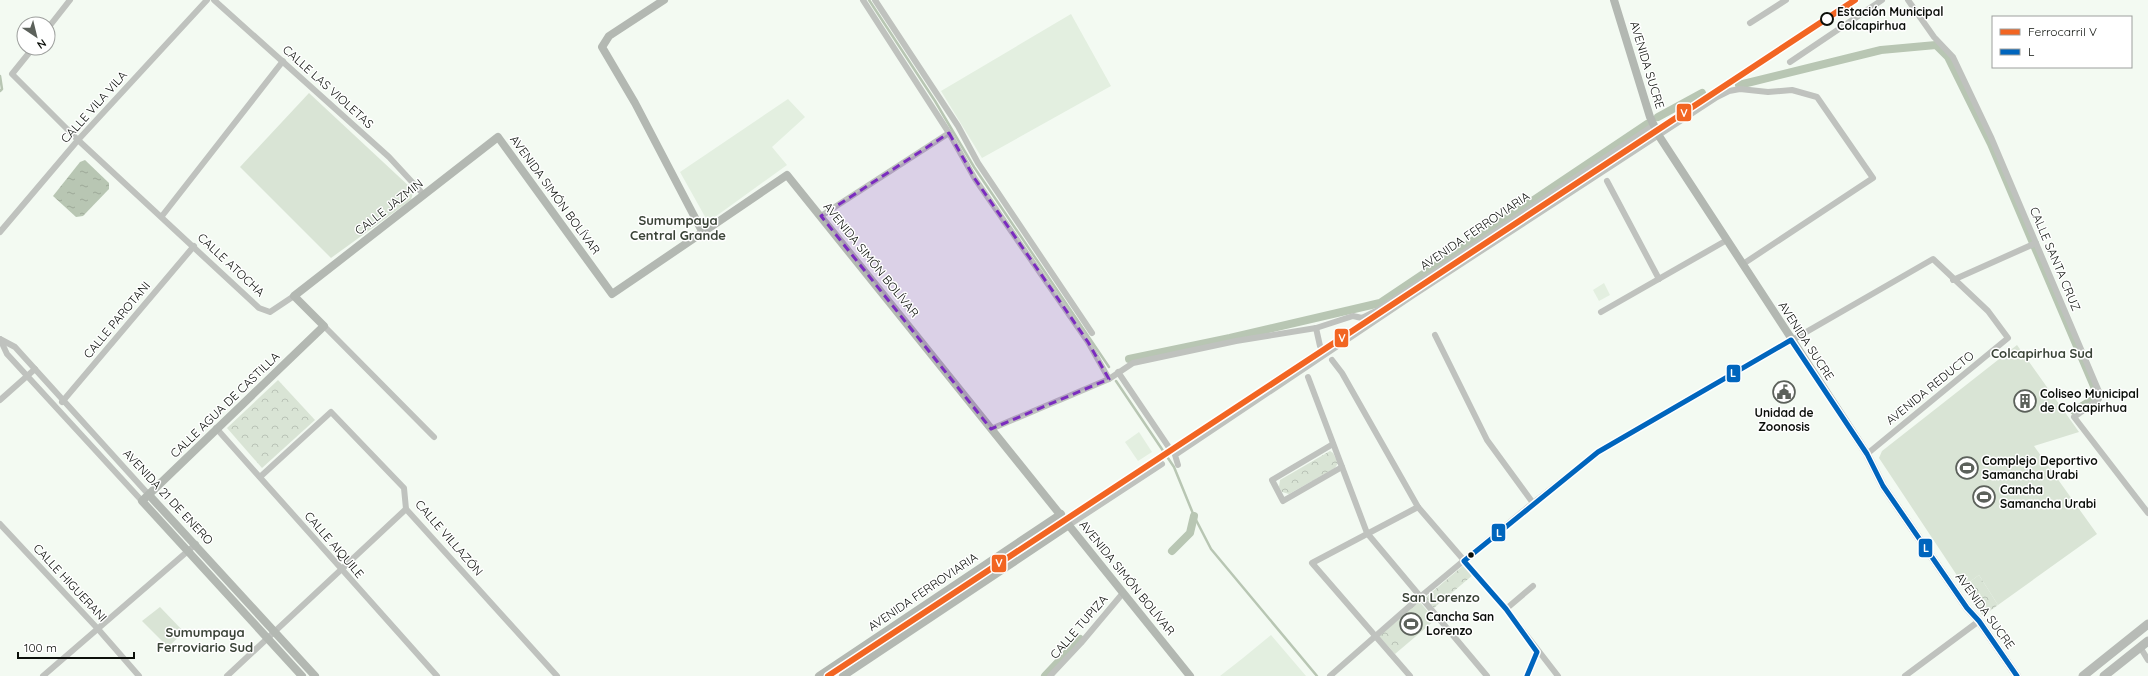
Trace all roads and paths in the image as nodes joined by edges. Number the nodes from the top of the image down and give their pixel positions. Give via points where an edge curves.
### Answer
1 (70, 0) edge
2 (207, 0) edge
3 (214, 0) edge
4 (664, 0) edge
5 (863, 0) edge
6 (875, 0) edge
7 (1614, 0) edge
8 (1786, 0) edge
9 (1882, 0) edge
10 (1908, 0) edge
11 (56, 18) edge
12 (1750, 23) dead end
13 (27, 56) edge
14 (283, 60) junction
15 (1790, 62) dead end
16 (1654, 125) junction
17 (949, 133) junction
18 (1659, 136) junction
19 (498, 137) joint
20 (78, 140) junction
21 (1607, 180) dead end
22 (424, 195) junction
23 (162, 216) junction
24 (821, 216) junction
25 (0, 232) edge
26 (703, 234) junction
27 (1727, 240) junction
28 (2036, 243) junction
29 (194, 246) junction
30 (1743, 264) junction
31 (1659, 279) junction
32 (1953, 280) junction
33 (294, 296) junction
34 (1601, 312) dead end
35 (324, 326) junction
36 (1316, 328) junction
37 (1092, 333) dead end
38 (1435, 335) dead end
39 (0, 339) edge
40 (1791, 340) junction
41 (1320, 346) dead end
42 (1332, 360) dead end
43 (35, 369) junction
44 (1118, 372) junction
45 (27, 376) junction
46 (1308, 377) dead end
47 (1109, 379) junction
48 (0, 400) edge
49 (63, 400) junction
50 (57, 408) junction
51 (216, 428) junction
52 (992, 429) junction
53 (434, 437) dead end
54 (1333, 444) junction
55 (1168, 446) dead end
56 (1866, 454) junction
57 (1162, 464) dead end
58 (1178, 465) dead end
59 (1342, 467) junction
60 (260, 477) junction
61 (149, 495) junction
62 (142, 501) junction
63 (1533, 503) junction
64 (1418, 507) junction
65 (406, 509) junction
66 (2148, 513) edge
67 (1061, 514) junction
68 (0, 524) edge
69 (1069, 526) junction
70 (1367, 533) junction
71 (196, 544) junction
72 (189, 551) junction
73 (1464, 561) junction
74 (340, 569) junction
75 (1533, 586) dead end
76 (1123, 593) junction
77 (1420, 597) junction
78 (1506, 609) junction
79 (1979, 621) junction
80 (2148, 624) edge
81 (98, 629) junction
82 (274, 630) junction
83 (1375, 636) junction
84 (266, 637) junction
85 (2148, 641) edge
86 (2140, 647) junction
87 (1537, 652) junction
88 (2148, 660) edge
89 (43, 676) edge
90 (139, 676) edge
91 (226, 676) edge
92 (302, 676) edge
93 (315, 676) edge
94 (437, 676) edge
95 (557, 676) edge
96 (819, 676) edge
97 (843, 676) edge
98 (1050, 676) edge
99 (1190, 676) edge
100 (1330, 676) edge
101 (1410, 676) edge
102 (1487, 676) edge
103 (1527, 676) edge
104 (1558, 676) edge
105 (1905, 676) edge
106 (2016, 676) edge
107 (2083, 676) edge
108 (2104, 676) edge

1 - 11 street
2 - 20 street, CALLE VILA VILA
3 - 14 street, CALLE LAS VIOLETAS
4 - 26 street via 609,36 602,48 635,103
5 - 17 street
6 - 37 street via 958,126 978,163
7 - 16 street, AVENIDA SUCRE
8 - 12 street
9 - 15 street
10 - 28 street, CALLE SANTA CRUZ via 1934,37 1953,57 1991,137
13 - 20 street, CALLE ATOCHA via 12,74
14 - 22 street, CALLE LAS VIOLETAS via 389,158
14 - 23 street
16 - 18 street, AVENIDA SUCRE
16 - 36 street, AVENIDA FERROVIARIA via 1378,310 1362,318 1353,316
17 - 24 street
17 - 47 street via 976,179 1088,342
18 - 27 street, AVENIDA SUCRE
18 - 30 street, AVENIDA FERROVIARIA via 1729,91 1792,90 1817,97 1873,178
18 - 58 street, AVENIDA FERROVIARIA via 1409,298 1175,455
19 - 22 street, CALLE JAZMIN
19 - 26 street, AVENIDA SIMÓN BOLÍVAR via 612,294
20 - 23 street, CALLE ATOCHA
20 - 25 street, CALLE VILA VILA
21 - 31 street
22 - 33 street, CALLE JAZMIN
23 - 29 street, CALLE ATOCHA
24 - 26 street, AVENIDA SIMÓN BOLÍVAR via 787,175
24 - 52 street, AVENIDA SIMÓN BOLÍVAR
27 - 30 street, AVENIDA SUCRE
27 - 31 street
28 - 32 street
28 - 66 street, CALLE SANTA CRUZ via 2100,394 2098,400 2074,417
29 - 33 street, CALLE ATOCHA via 260,308 270,312
29 - 49 street, CALLE PAROTANI
30 - 40 street, AVENIDA SUCRE
31 - 34 street
32 - 40 street via 1933,259
32 - 56 street, AVENIDA REDUCTO via 1965,288 1988,312 2008,338
33 - 35 street
35 - 51 street, CALLE AGUA DE CASTILLA
35 - 53 street
36 - 41 street
36 - 44 street, AVENIDA FERROVIARIA via 1236,341 1133,363
38 - 63 street via 1487,440
39 - 43 street, AVENIDA 21 DE ENERO via 15,347
39 - 45 street, AVENIDA 21 DE ENERO via 7,354
40 - 56 street, AVENIDA SUCRE
40 - 63 street via 1598,452
42 - 64 street via 1342,373
43 - 45 street
43 - 49 street, AVENIDA 21 DE ENERO
44 - 47 street, AVENIDA FERROVIARIA
44 - 55 street
45 - 48 street
45 - 50 street, AVENIDA 21 DE ENERO
46 - 54 street
47 - 52 street, AVENIDA FERROVIARIA
49 - 50 street, CALLE PAROTANI
49 - 61 street, AVENIDA 21 DE ENERO
50 - 62 street, AVENIDA 21 DE ENERO
51 - 60 street, CALLE AIQUILE
51 - 61 street, CALLE AGUA DE CASTILLA
52 - 67 street, AVENIDA SIMÓN BOLÍVAR
54 - 59 street
54 - 59 street via 1272,480 1283,501
56 - 79 street, AVENIDA SUCRE via 1883,486 1967,608
57 - 69 street
59 - 70 street
60 - 65 street, CALLE VILLAZÓN via 331,412 404,488
60 - 74 street, CALLE AIQUILE
61 - 62 street, CALLE AGUA DE CASTILLA
61 - 71 street, AVENIDA 21 DE ENERO
62 - 72 street, AVENIDA 21 DE ENERO
63 - 73 street
64 - 70 street
64 - 73 street
65 - 74 street
65 - 95 street, CALLE VILLAZÓN
67 - 69 street, AVENIDA SIMÓN BOLÍVAR
67 - 96 street, AVENIDA FERROVIARIA
68 - 81 street, CALLE HIGUERANI
69 - 76 street, AVENIDA SIMÓN BOLÍVAR
69 - 97 street
70 - 77 street
70 - 83 street via 1312,563
71 - 72 street
71 - 82 street, AVENIDA 21 DE ENERO
72 - 81 street
72 - 84 street, AVENIDA 21 DE ENERO
73 - 77 street
73 - 78 street
74 - 82 street
74 - 94 street, CALLE AIQUILE
75 - 78 street
76 - 98 street, CALLE TUPIZA
76 - 99 street, AVENIDA SIMÓN BOLÍVAR
77 - 83 street
77 - 102 street
78 - 87 street
79 - 105 street
79 - 106 street, AVENIDA SUCRE
80 - 107 main road
81 - 89 street
81 - 90 street, CALLE HIGUERANI
82 - 84 street
82 - 93 street, AVENIDA 21 DE ENERO
83 - 100 street
83 - 101 street
84 - 91 street
84 - 92 street, AVENIDA 21 DE ENERO
85 - 86 main road
86 - 88 street
86 - 108 main road
87 - 103 street
87 - 104 street

